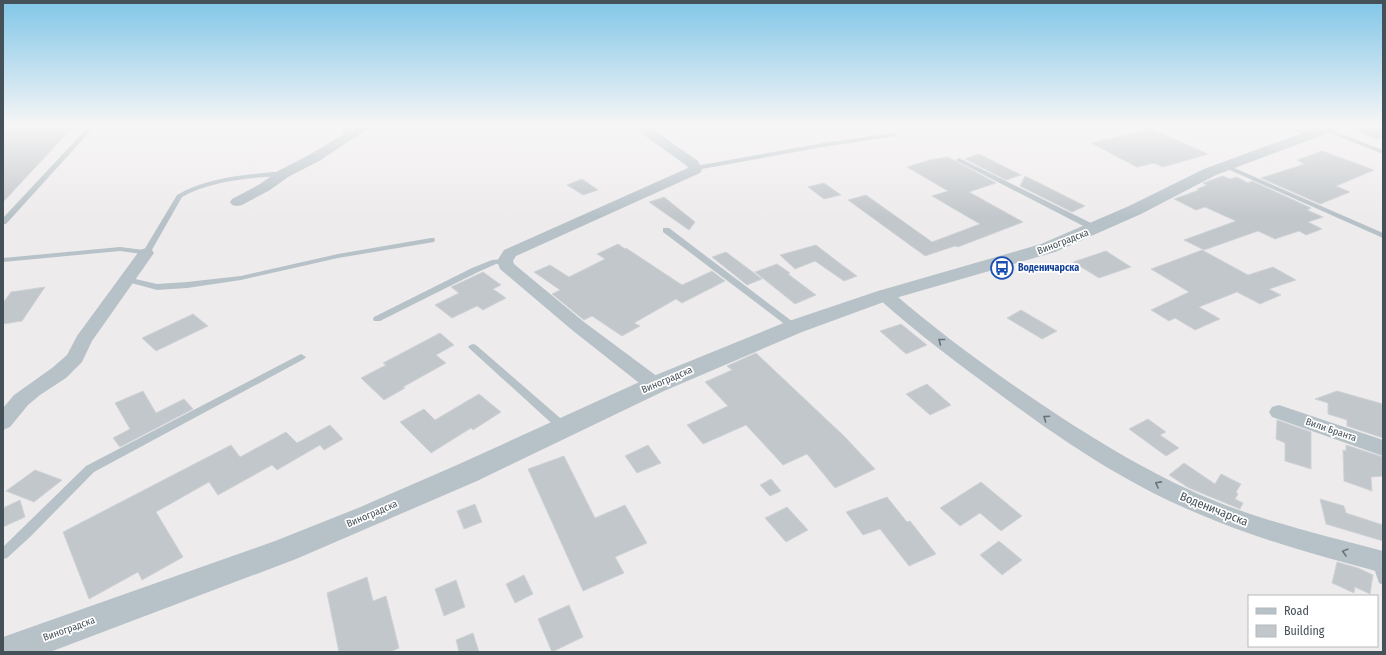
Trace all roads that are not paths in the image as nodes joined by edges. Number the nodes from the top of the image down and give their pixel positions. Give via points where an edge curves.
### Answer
1 (64, 157) edge
2 (316, 157) edge
3 (683, 157) edge
4 (759, 157) edge
5 (1248, 157) edge
6 (959, 160) dead end
7 (1225, 166) junction
8 (696, 168) junction
9 (283, 174) junction
10 (237, 202) dead end
11 (3, 222) edge
12 (1096, 229) junction
13 (666, 230) dead end
14 (1383, 236) edge
15 (431, 240) dead end
16 (146, 253) junction
17 (3, 260) edge
18 (505, 261) junction
19 (127, 279) junction
20 (885, 295) junction
21 (377, 319) dead end
22 (794, 327) junction
23 (473, 347) dead end
24 (301, 357) dead end
25 (654, 385) junction
26 (1279, 412) dead end
27 (3, 422) edge
28 (563, 427) junction
29 (1383, 448) edge
30 (3, 554) edge
31 (1381, 567) edge
32 (7, 652) edge

1 - 11 lane
2 - 9 street
3 - 8 street
4 - 8 lane
5 - 7 street, Виноградска
6 - 12 lane
7 - 12 street, Виноградска
7 - 14 lane
8 - 18 street via 692,173 510,253
9 - 10 street
9 - 16 lane via 251,176 184,192 179,196
12 - 20 street, Виноградска via 1029,255
13 - 22 lane
15 - 19 lane via 338,256 241,278 187,286 157,287
16 - 17 lane via 120,249
16 - 19 street
18 - 21 lane via 475,270
18 - 25 street via 506,266 578,326
19 - 27 street via 82,340 74,358 21,400
20 - 22 street, Виноградска
31 -> 20 street, Воденичарска via 1239,521 1144,477 1094,449 1026,404 968,363
22 - 25 street, Виноградска
23 - 28 lane
24 - 30 lane via 90,469
25 - 28 street, Виноградска
26 - 29 street, Вили Бранта
28 - 32 street, Виноградска via 323,535

